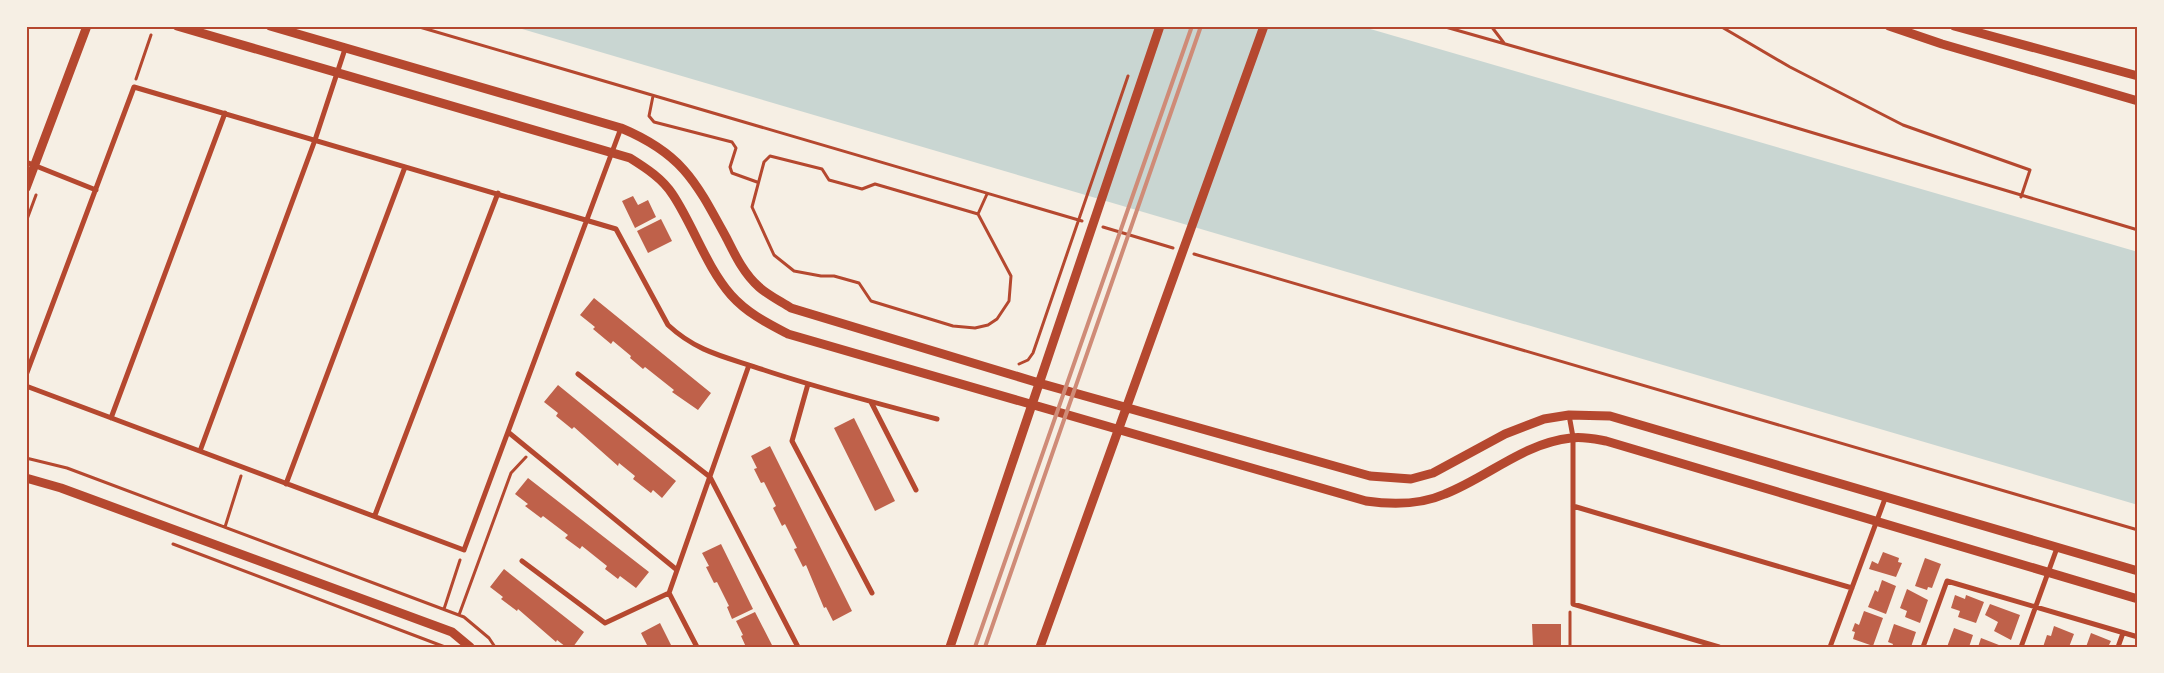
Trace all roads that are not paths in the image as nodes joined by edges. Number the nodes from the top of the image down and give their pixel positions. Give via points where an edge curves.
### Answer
1 (87, 26) edge
2 (177, 26) edge
3 (270, 26) edge
4 (1160, 26) edge
5 (1264, 26) edge
6 (1889, 26) edge
7 (1954, 26) edge
8 (345, 49) junction
9 (338, 74) junction
10 (2138, 76) edge
11 (2138, 101) edge
12 (224, 113) junction
13 (621, 128) junction
14 (316, 140) junction
15 (611, 152) junction
16 (31, 163) edge
17 (406, 167) junction
18 (26, 188) edge
19 (96, 190) junction
20 (498, 193) junction
21 (586, 219) junction
22 (749, 365) junction
23 (578, 374) dead end
24 (26, 375) edge
25 (1039, 383) junction
26 (808, 384) junction
27 (26, 386) edge
28 (871, 402) junction
29 (1032, 406) junction
30 (1126, 407) junction
31 (1569, 415) junction
32 (111, 418) junction
33 (937, 419) dead end
34 (1117, 429) junction
35 (508, 432) junction
36 (1573, 437) junction
37 (200, 451) junction
38 (710, 477) junction
39 (26, 478) edge
40 (286, 484) junction
41 (916, 490) dead end
42 (1886, 496) junction
43 (1573, 506) junction
44 (375, 515) junction
45 (1876, 522) junction
46 (2058, 548) junction
47 (522, 562) dead end
48 (677, 570) junction
49 (2138, 571) edge
50 (2048, 574) junction
51 (1852, 588) junction
52 (669, 593) junction
53 (872, 593) dead end
54 (2138, 599) edge
55 (2036, 608) junction
56 (2123, 633) junction
57 (2138, 638) edge
58 (470, 647) edge
59 (697, 647) edge
60 (798, 647) edge
61 (950, 647) edge
62 (1040, 647) edge
63 (1719, 647) edge
64 (1830, 647) edge
65 (1923, 647) edge
66 (2021, 647) edge
67 (2118, 647) edge

1 - 16 street
2 - 9 street
3 - 8 street
4 - 25 street
5 - 30 street via 1185,256
6 - 11 street
7 - 10 street
8 - 9 street
8 - 13 street
9 - 14 street
9 - 15 street
12 - 14 street
12 - 19 street via 134,87
12 - 32 street
13 - 15 street
13 - 25 street via 659,147 691,175 739,263 758,286 791,308
14 - 17 street
14 - 37 street
15 - 21 street
15 - 29 street via 630,158 647,169 673,194 718,276 732,295 756,317 788,334
16 - 18 street
16 - 19 street
17 - 20 street
17 - 40 street
19 - 24 street
20 - 21 street
20 - 44 street
21 - 22 street via 616,229 658,309 680,337 700,350
21 - 35 street
22 - 26 street
22 - 38 street
23 - 38 street
25 - 29 street
25 - 30 street
26 - 28 street
26 - 53 street via 792,441
27 - 32 street
28 - 33 street
28 - 41 street
29 - 34 street
29 - 61 street
30 - 31 street via 1370,476 1412,479 1434,473 1505,434 1544,419
30 - 34 street
31 - 36 street
31 - 42 street via 1610,416
32 - 37 street
34 - 36 street via 1366,501 1390,505 1421,502 1445,494 1516,456 1550,442
34 - 62 street
35 - 44 street via 464,550
35 - 48 street
36 - 43 street
36 - 45 street via 1606,440
37 - 40 street
38 - 48 street
38 - 60 street
39 - 58 street via 452,632
40 - 44 street
42 - 45 street
42 - 46 street
43 - 51 street
43 - 63 street via 1573,604
45 - 50 street
45 - 51 street
46 - 49 street
46 - 50 street
47 - 52 street via 605,623
48 - 52 street
50 - 54 street
50 - 55 street
51 - 64 street
52 - 59 street
55 - 56 street
55 - 65 street via 1947,581
55 - 66 street
56 - 57 street
56 - 67 street

